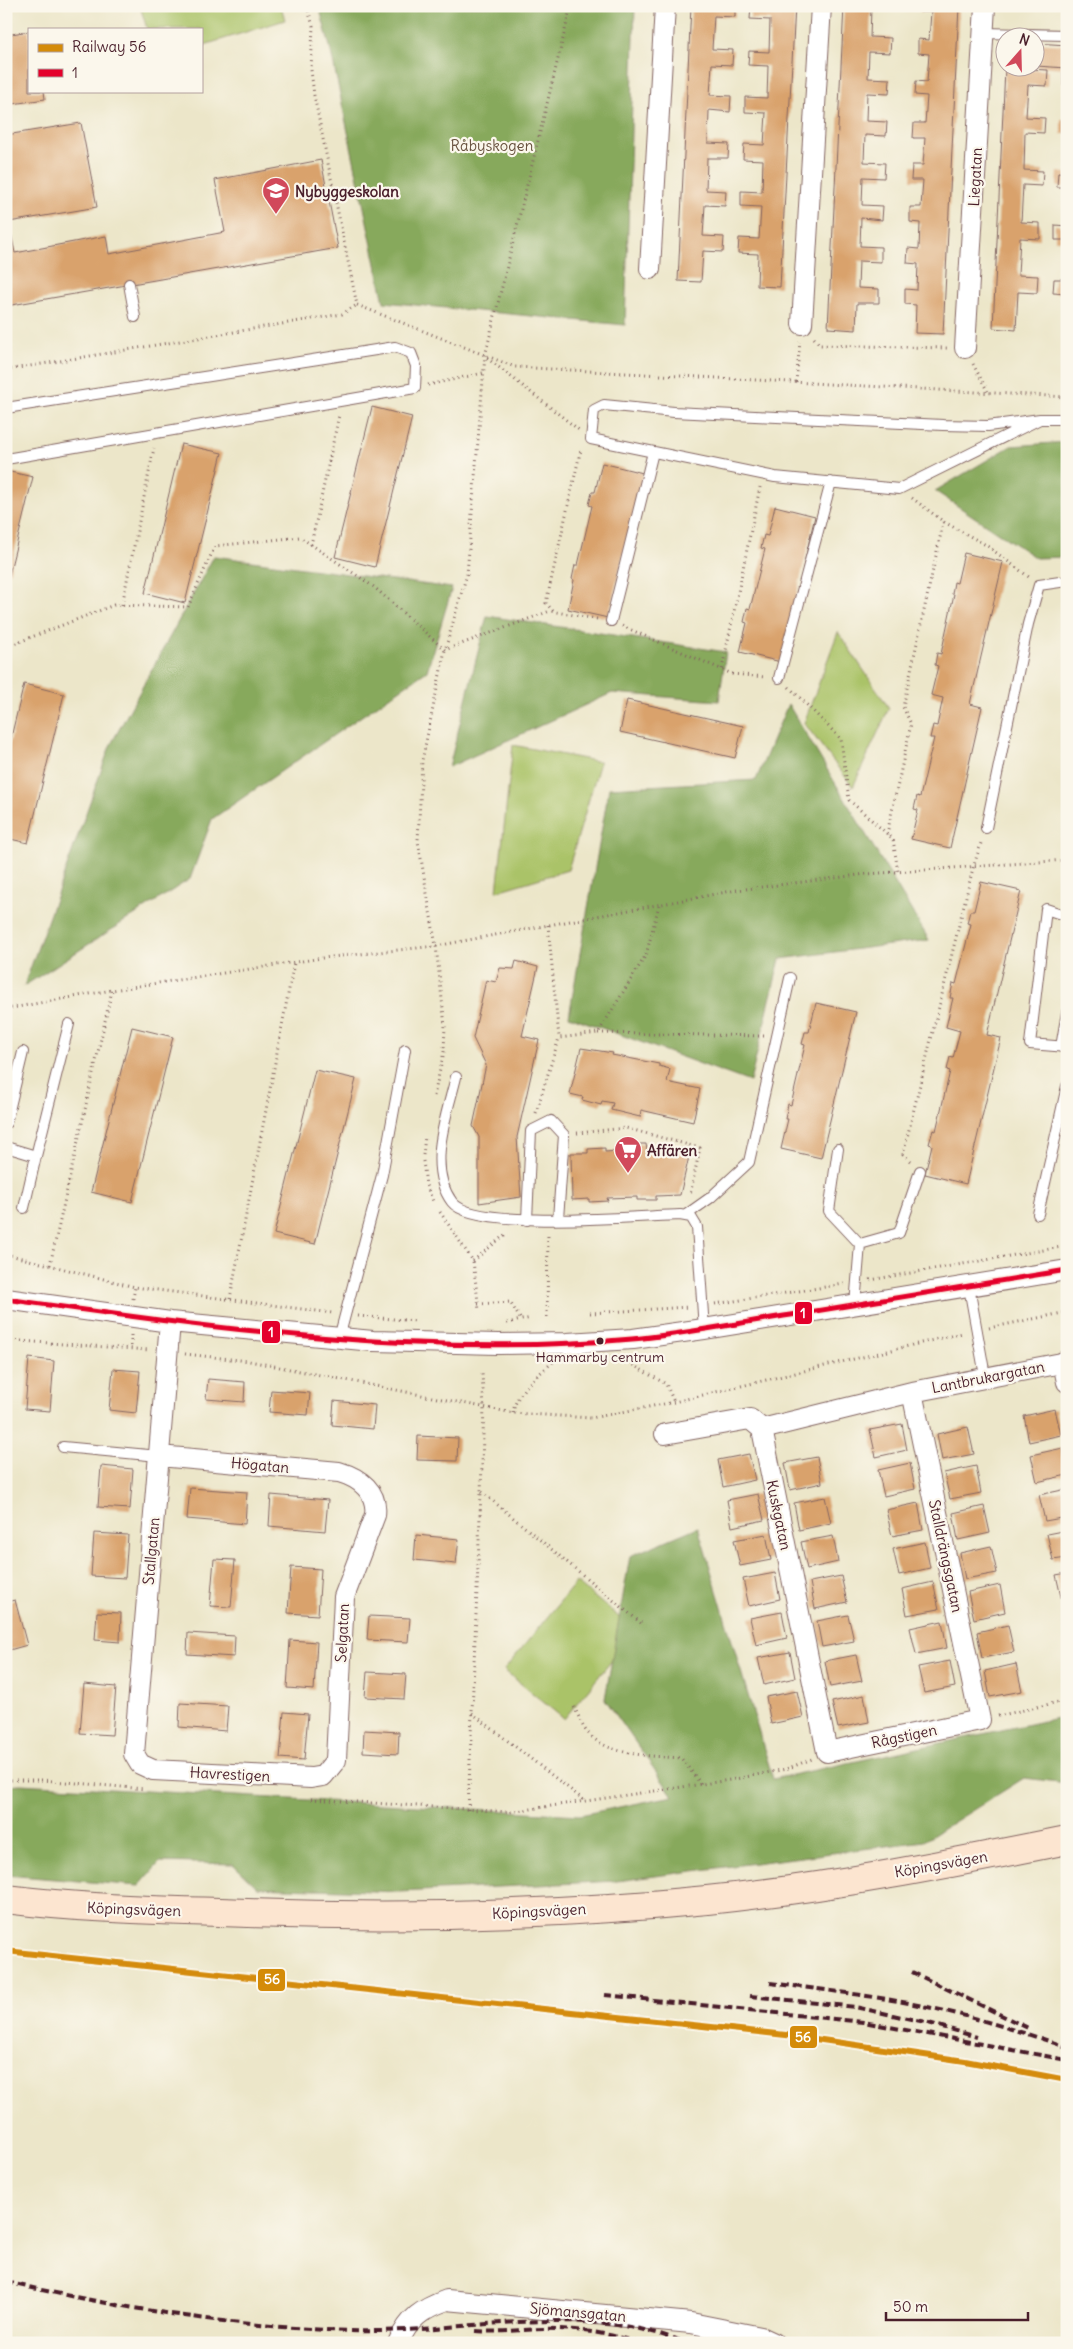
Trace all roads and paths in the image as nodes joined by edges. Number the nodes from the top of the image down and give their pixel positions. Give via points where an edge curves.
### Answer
1 (307, 6) edge
2 (571, 6) edge
3 (665, 6) edge
4 (821, 6) edge
5 (985, 6) edge
6 (984, 33) junction
7 (1067, 35) edge
8 (650, 269) dead end
9 (129, 284) dead end
10 (357, 305) junction
11 (135, 317) dead end
12 (802, 324) junction
13 (965, 348) junction
14 (485, 356) junction
15 (6, 370) edge
16 (483, 373) junction
17 (796, 382) junction
18 (415, 388) junction
19 (988, 392) junction
20 (1067, 397) edge
21 (342, 400) junction
22 (6, 408) edge
23 (1040, 419) junction
24 (1067, 419) edge
25 (158, 432) junction
26 (591, 439) junction
27 (653, 452) junction
28 (6, 459) edge
29 (763, 474) junction
30 (831, 482) junction
31 (899, 489) junction
32 (944, 521) junction
33 (311, 545) junction
34 (1067, 581) edge
35 (1039, 585) junction
36 (122, 605) junction
37 (554, 612) junction
38 (611, 621) junction
39 (6, 647) edge
40 (445, 650) junction
41 (722, 669) junction
42 (779, 678) junction
43 (986, 828) joint
44 (887, 834) junction
45 (1067, 860) edge
46 (973, 868) junction
47 (898, 872) junction
48 (659, 904) junction
49 (1067, 916) edge
50 (548, 925) junction
51 (436, 946) junction
52 (294, 963) junction
53 (790, 978) dead end
54 (112, 990) junction
55 (6, 1009) edge
56 (1067, 1012) edge
57 (69, 1024) dead end
58 (598, 1033) junction
59 (777, 1036) junction
60 (559, 1038) junction
61 (1064, 1047) edge
62 (405, 1050) dead end
63 (23, 1052) dead end
64 (456, 1078) dead end
65 (1067, 1086) edge
66 (6, 1123) edge
67 (531, 1131) junction
68 (564, 1135) junction
69 (6, 1147) edge
70 (838, 1150) dead end
71 (36, 1156) junction
72 (920, 1172) dead end
73 (913, 1191) junction
74 (24, 1208) dead end
75 (1038, 1214) dead end
76 (686, 1215) junction
77 (553, 1219) junction
78 (524, 1220) junction
79 (860, 1244) junction
80 (1067, 1246) edge
81 (6, 1254) edge
82 (473, 1261) dead end
83 (50, 1265) junction
84 (1067, 1270) edge
85 (858, 1282) junction
86 (969, 1287) junction
87 (6, 1299) edge
88 (230, 1299) junction
89 (478, 1304) dead end
90 (855, 1305) junction
91 (703, 1306) junction
92 (1067, 1312) edge
93 (590, 1313) dead end
94 (346, 1314) junction
95 (547, 1317) dead end
96 (531, 1318) dead end
97 (521, 1320) junction
98 (170, 1322) junction
99 (423, 1322) dead end
100 (503, 1324) dead end
101 (704, 1330) junction
102 (977, 1330) junction
103 (339, 1338) junction
104 (6, 1340) edge
105 (167, 1352) junction
106 (619, 1356) dead end
107 (556, 1359) dead end
108 (1065, 1362) edge
109 (482, 1373) dead end
110 (984, 1376) junction
111 (1067, 1382) edge
112 (912, 1392) junction
113 (674, 1402) junction
114 (484, 1408) junction
115 (513, 1413) junction
116 (762, 1429) junction
117 (665, 1434) dead end
118 (63, 1447) dead end
119 (159, 1456) junction
120 (359, 1480) joint
121 (481, 1492) junction
122 (641, 1623) dead end
123 (1067, 1700) edge
124 (574, 1707) dead end
125 (472, 1713) junction
126 (980, 1720) junction
127 (827, 1752) junction
128 (153, 1770) joint
129 (307, 1778) joint
130 (701, 1784) junction
131 (585, 1801) junction
132 (1067, 1840) edge
133 (6, 1899) edge
134 (398, 2343) edge
135 (774, 2343) edge

1 - 10 path via 313,26 311,70 314,95
2 - 14 path
3 - 8 street
4 - 12 street
5 - 6 street, Liegatan
6 - 7 lane
6 - 13 street, Liegatan
9 - 11 lane
10 - 14 path
10 - 15 path via 342,314
12 - 13 path via 820,345
12 - 17 path
13 - 19 path
14 - 16 path
14 - 17 path via 515,366
14 - 26 path
16 - 18 path
16 - 40 path via 467,574
17 - 19 path
18 - 21 lane
18 - 22 lane via 416,366 411,353 395,347
19 - 20 path
21 - 25 lane
21 - 33 path
23 - 24 lane
23 - 26 lane via 988,426 943,425 674,412 604,405 594,410
23 - 31 lane
25 - 28 lane
25 - 36 path
26 - 27 lane
26 - 37 path via 580,453 546,603
27 - 29 lane
27 - 38 lane
29 - 30 lane
29 - 41 path
30 - 31 lane
30 - 42 lane
31 - 32 path
32 - 35 path via 986,545
32 - 44 path via 903,707 911,724
33 - 36 path via 300,537 215,546 188,607
33 - 40 path via 374,587
34 - 35 lane
35 - 43 lane
36 - 39 path via 114,605
37 - 38 path
37 - 40 path
38 - 41 path
40 - 51 path via 422,761 418,841
41 - 42 path via 732,674
42 - 44 path via 841,738 849,800
43 - 46 path
44 - 47 path via 893,839
45 - 46 path
46 - 47 path
46 - 73 path via 903,1154 912,1161
47 - 48 path via 737,890
48 - 50 path
48 - 58 path via 646,955
49 - 61 lane via 1046,909 1030,1044
50 - 51 path
50 - 60 path
51 - 52 path
52 - 54 path
52 - 88 path
53 - 59 lane
54 - 55 path
54 - 83 path
56 - 61 lane
57 - 71 lane
58 - 59 path
58 - 60 path
59 - 76 lane via 749,1162
60 - 67 path
62 - 94 lane via 382,1175
63 - 66 lane
64 - 78 lane via 440,1158 446,1191 453,1204 464,1211 480,1216
65 - 75 lane
67 - 68 lane via 551,1121
67 - 78 lane
68 - 76 path via 626,1128 700,1148
68 - 77 lane
69 - 71 lane
70 - 79 lane via 829,1211
71 - 74 lane
72 - 73 lane
73 - 79 lane via 899,1234
76 - 77 lane
76 - 91 lane via 695,1221 697,1227
77 - 78 lane
77 - 95 path
78 - 82 path
79 - 85 lane
80 - 85 path
81 - 83 path
83 - 88 path via 135,1287
84 - 86 street
85 - 90 lane
85 - 91 path
86 - 90 street
86 - 102 lane
87 - 98 street
88 - 94 path
89 - 97 path via 510,1302
90 - 101 street
91 - 93 path
91 - 101 lane
92 - 102 path
94 - 99 path
94 - 103 lane
96 - 97 path
97 - 100 path
98 - 103 street
98 - 105 street, Stallgatan
101 - 103 street via 568,1343 426,1343
102 - 110 lane
102 - 113 path
104 - 105 path
105 - 114 path via 249,1361
105 - 119 street, Stallgatan
106 - 113 path via 666,1384
107 - 115 path via 515,1401
108 - 110 street, Lantbrukargatan
108 - 111 street
109 - 114 path
110 - 112 street, Lantbrukargatan
112 - 116 street
112 - 126 street, Stalldrängsgatan
113 - 115 path via 591,1418
114 - 115 path
114 - 121 path
116 - 117 street via 750,1419
116 - 127 street, Kuskgatan
118 - 119 lane
119 - 120 street, Högatan via 339,1472
119 - 128 street, Stallgatan via 134,1754 140,1764
120 - 129 street, Selgatan via 370,1490 376,1505 371,1527 344,1597 336,1760 323,1776
121 - 122 path
121 - 125 path
123 - 126 path
124 - 130 path via 588,1734 611,1748 638,1755 680,1758
125 - 131 path
125 - 131 path via 468,1810 510,1812
126 - 127 street, Rågstigen
127 - 130 path via 786,1769
128 - 129 street, Havrestigen
130 - 131 path
132 - 133 main road, Köpingsvägen via 918,1869 708,1900 552,1911 302,1916 66,1906
134 - 135 street, Sjömansgatan via 412,2319 428,2307 448,2300 691,2323 761,2337

